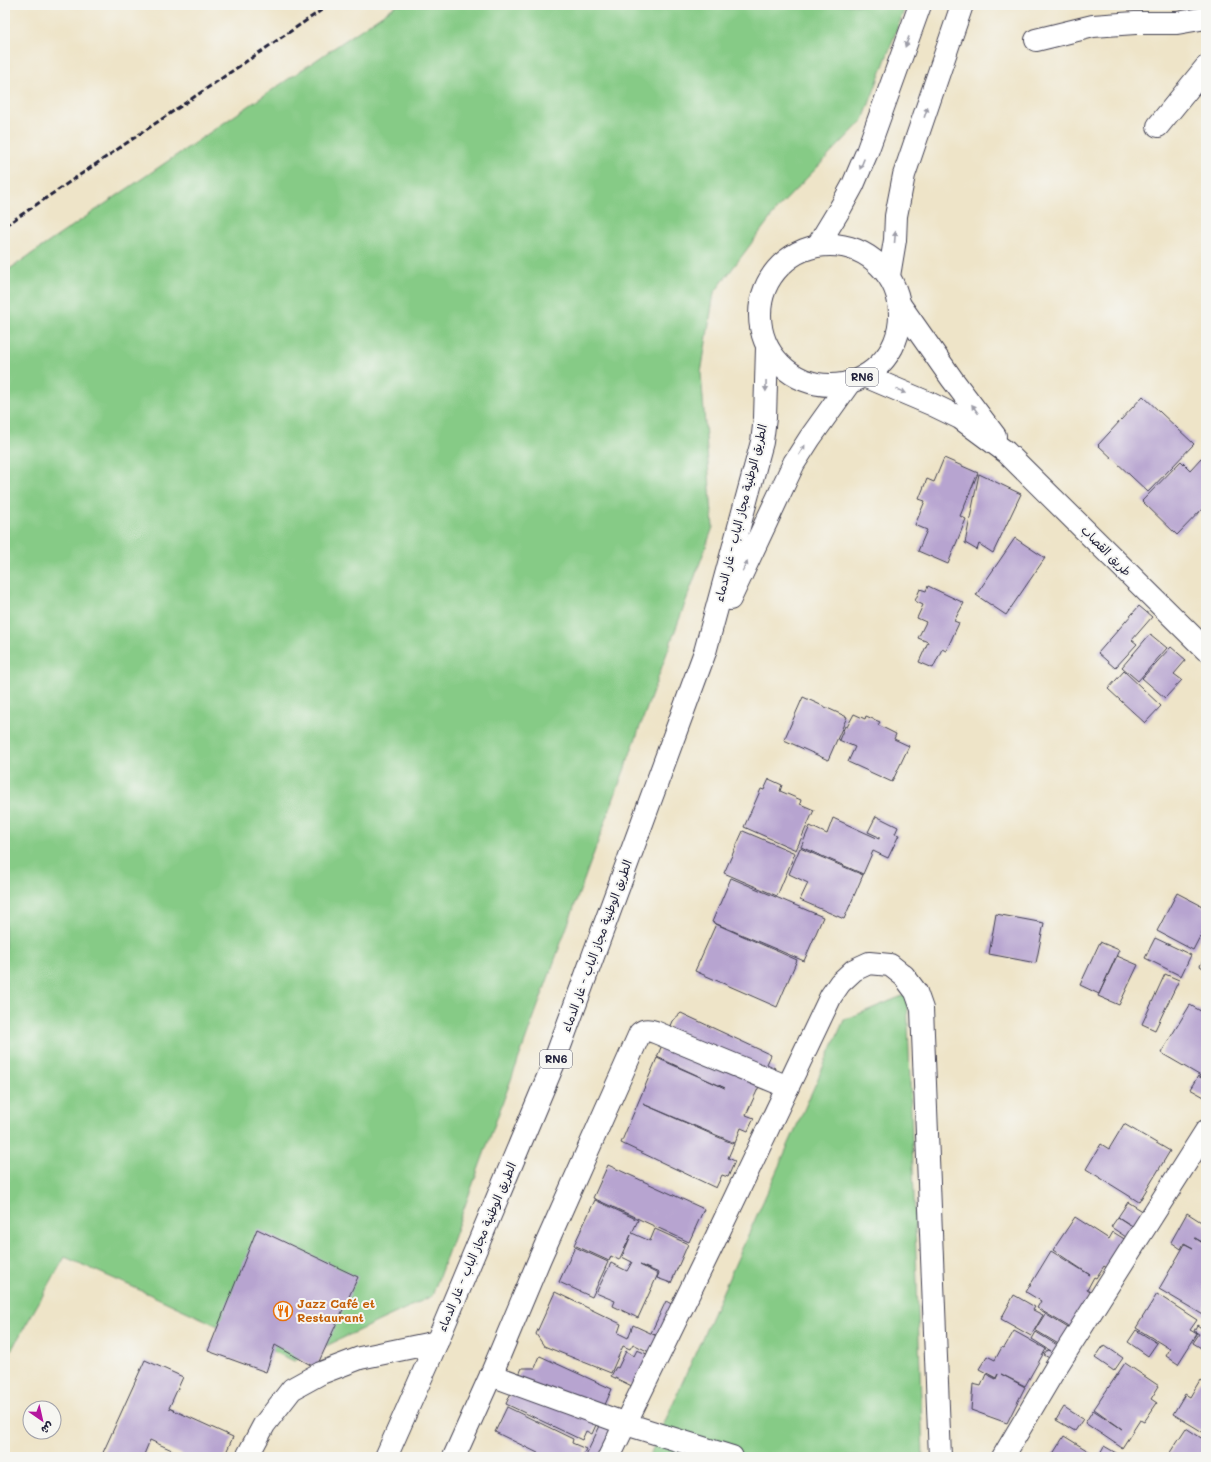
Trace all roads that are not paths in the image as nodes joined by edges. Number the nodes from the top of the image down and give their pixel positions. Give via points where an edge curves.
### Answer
1 (920, 5) edge
2 (962, 5) edge
3 (1206, 18) edge
4 (1036, 40) dead end
5 (1206, 68) edge
6 (1158, 126) dead end
7 (818, 245) junction
8 (889, 276) junction
9 (900, 306) junction
10 (767, 347) junction
11 (857, 379) junction
12 (1006, 452) junction
13 (1206, 650) edge
14 (704, 652) junction
15 (788, 1087) junction
16 (1206, 1131) edge
17 (437, 1342) junction
18 (491, 1375) junction
19 (626, 1424) junction
20 (247, 1457) edge
21 (386, 1457) edge
22 (454, 1457) edge
23 (609, 1457) edge
24 (732, 1457) edge
25 (940, 1457) edge
26 (1003, 1457) edge

1 -> 7 main road via 853,185
8 -> 2 main road via 904,175
3 - 4 main road via 1177,23 1135,22 1092,26
5 - 6 main road
7 - 8 main road, RN6 via 845,246 870,257
7 - 10 main road, RN6 via 791,257 779,266 766,284 760,304 760,327
8 - 9 main road, RN6
9 - 11 main road, RN6 via 898,333 886,358
12 -> 9 main road, طريق القصاب
10 - 11 main road, RN6 via 782,367 802,379 826,385
10 -> 14 main road, الطريق الوطنية مجاز الباب - غار الدماء / RN6 via 766,418 762,442
11 -> 12 main road, طريق القصاب via 931,404 960,418
14 -> 11 main road, الطريق الوطنية مجاز الباب - غار الدماء / RN6 via 794,463 810,438
12 - 13 main road, طريق القصاب
14 - 17 main road, الطريق الوطنية مجاز الباب - غار الدماء / RN6 via 553,1065
15 - 18 main road via 655,1032 644,1030 640,1033
15 - 19 main road
15 - 25 main road via 831,996 840,983 854,970 869,963 890,965 904,976 916,992 922,1009
16 - 26 main road
17 - 20 main road via 360,1358 322,1373 292,1389 264,1425
17 - 21 main road, الطريق الوطنية مجاز الباب - غار الدماء / RN6
18 - 19 main road
18 - 22 main road
19 - 23 main road
19 - 24 main road

